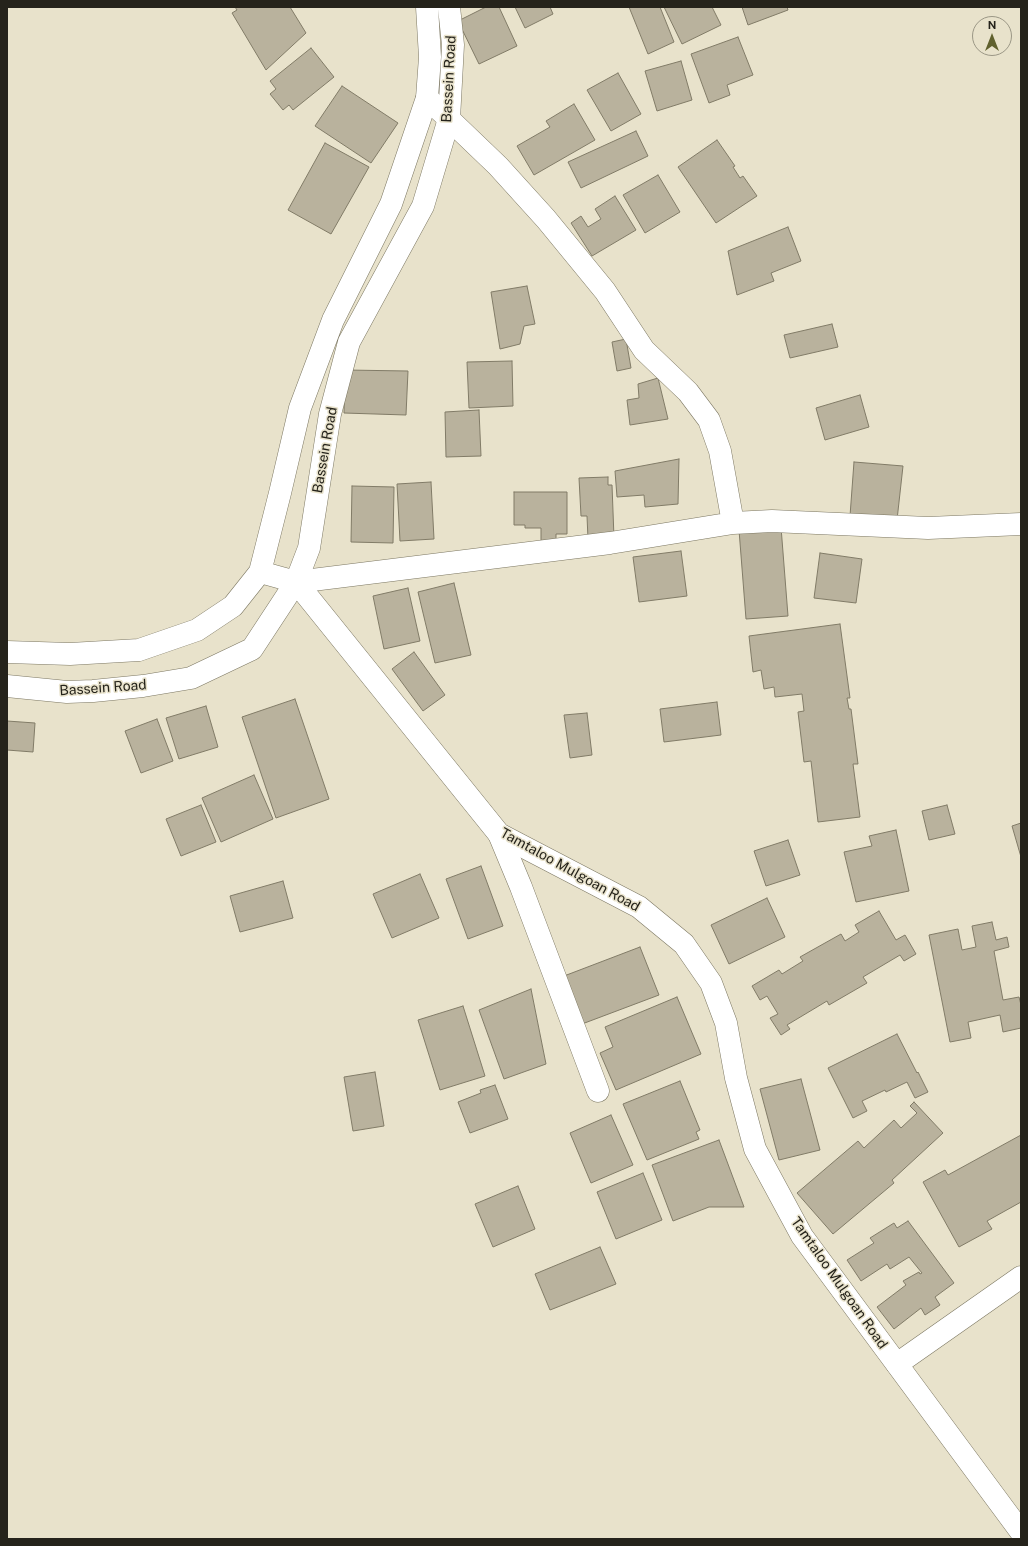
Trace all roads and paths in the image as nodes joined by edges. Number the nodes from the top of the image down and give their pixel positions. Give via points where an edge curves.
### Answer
1 (427, 7) edge
2 (450, 7) edge
3 (427, 98) junction
4 (449, 119) junction
5 (733, 523) junction
6 (1021, 524) edge
7 (260, 572) junction
8 (296, 582) junction
9 (7, 652) edge
10 (7, 686) edge
11 (499, 834) junction
12 (598, 1091) dead end
13 (1021, 1277) edge
14 (897, 1364) junction
15 (1021, 1532) edge

1 - 3 main road, Bassein Road via 430,57
2 - 4 main road, Bassein Road via 453,45
3 - 4 main road
3 - 7 main road, Bassein Road via 391,204 333,320 300,408
4 - 5 main road via 498,166 546,219 605,291 644,350 688,392 708,420 720,451
4 - 8 main road, Bassein Road via 423,206 349,342 330,414 309,548
5 - 6 main road via 772,521 928,528
5 - 8 main road via 610,543
7 - 8 main road
7 - 9 main road via 233,606 197,630 139,650 70,654
8 - 10 main road, Bassein Road via 252,648 191,678 93,691 67,692
8 - 11 main road, Tamtaloo Mulgoan Road
11 - 12 main road
11 - 14 main road, Tamtaloo Mulgoan Road via 639,907 684,944 711,983 726,1022 736,1078 755,1149 802,1236
13 - 14 main road
14 - 15 main road, Tamtaloo Mulgoan Road

